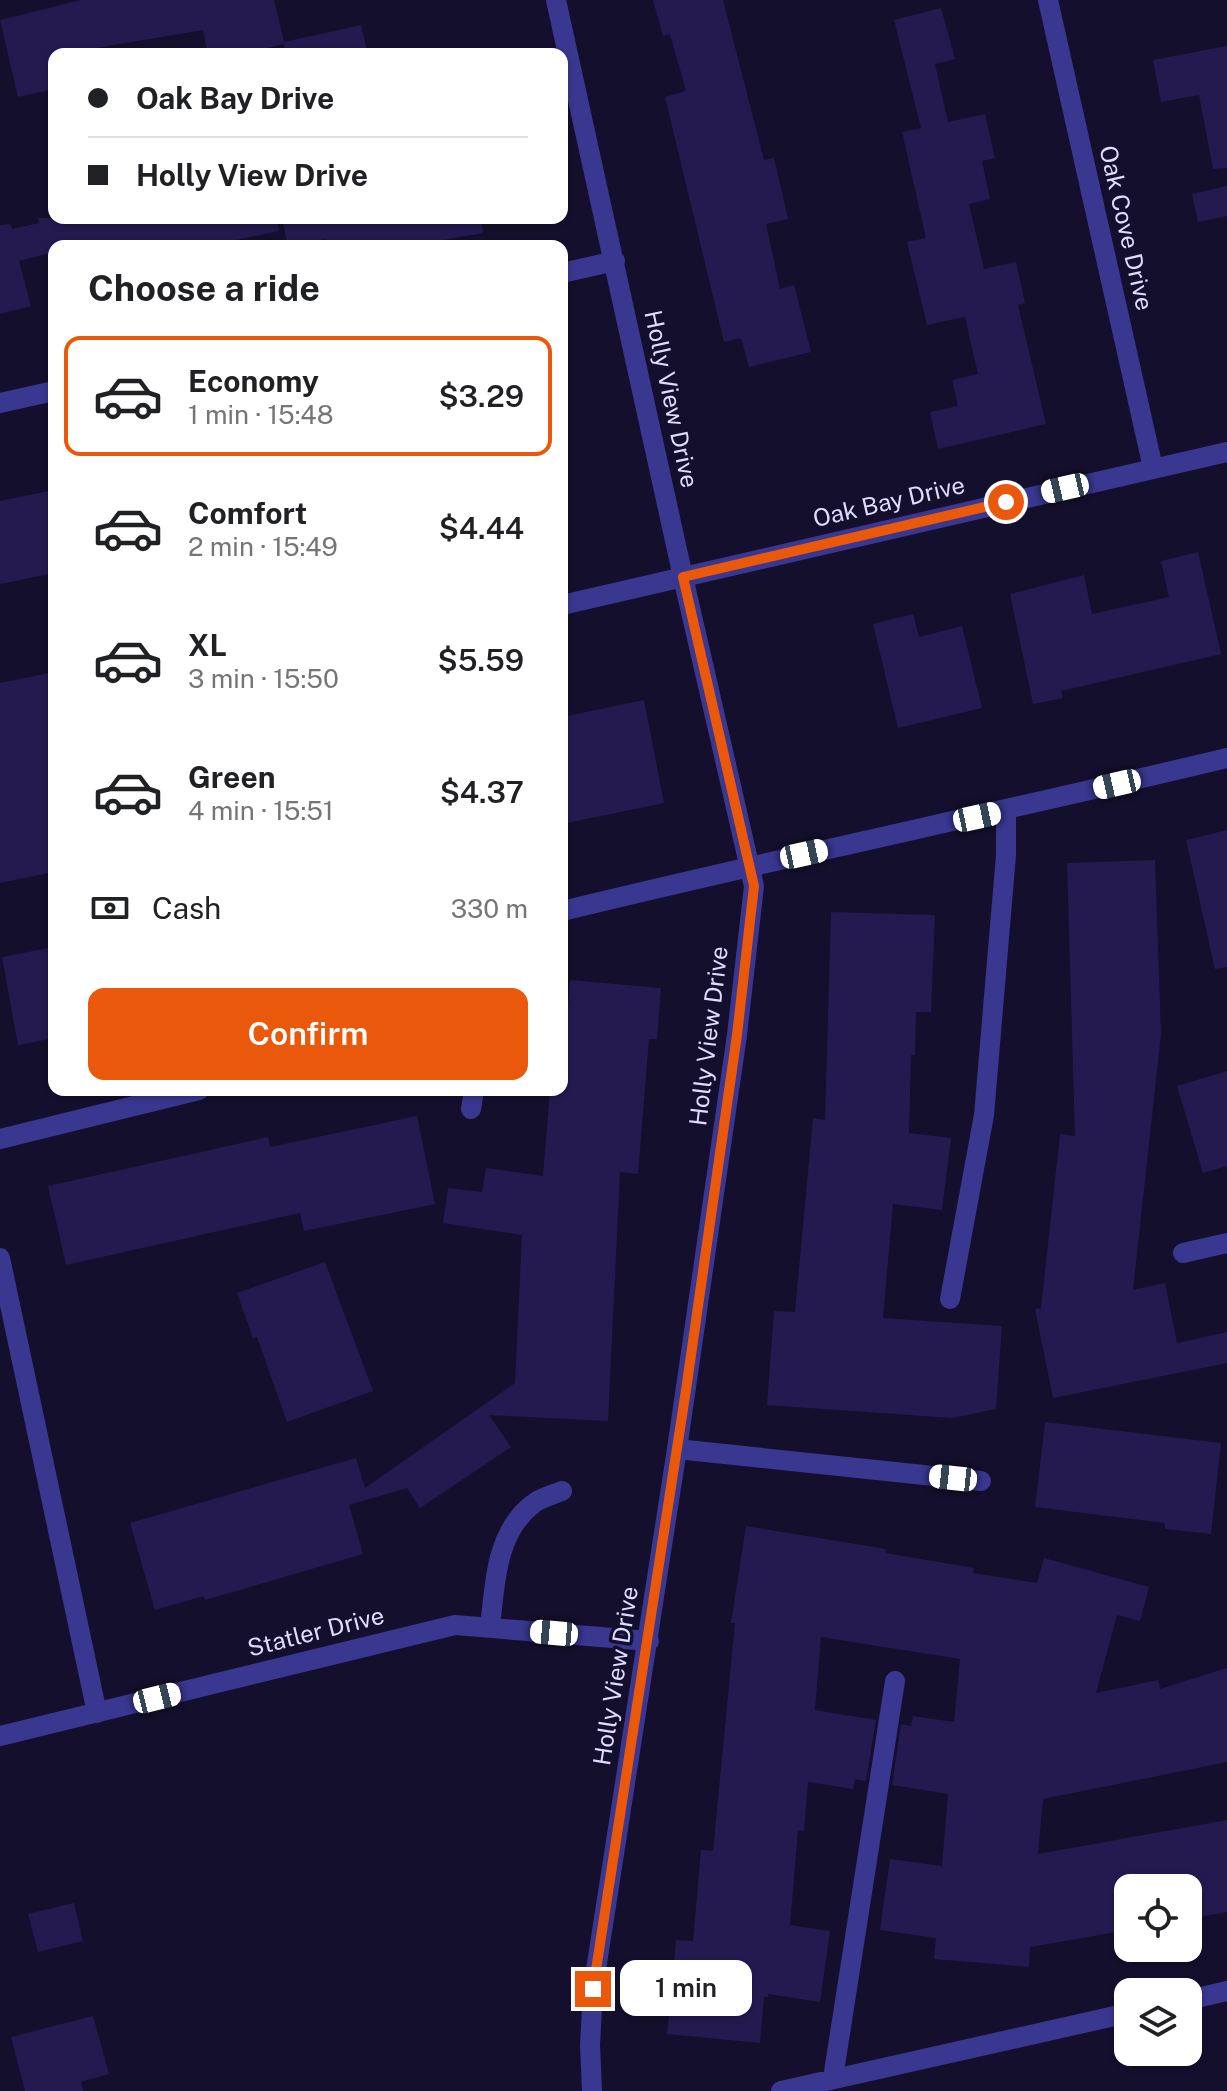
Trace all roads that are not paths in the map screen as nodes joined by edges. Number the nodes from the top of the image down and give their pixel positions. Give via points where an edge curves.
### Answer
1 (556, 0) edge
2 (1048, 0) edge
3 (567, 48) edge
4 (568, 53) edge
5 (615, 261) junction
6 (568, 272) edge
7 (48, 392) edge
8 (0, 403) edge
9 (1227, 452) edge
10 (1153, 468) junction
11 (683, 577) junction
12 (568, 604) edge
13 (1227, 758) edge
14 (1006, 811) junction
15 (751, 864) junction
16 (568, 910) edge
17 (175, 1096) edge
18 (0, 1139) edge
19 (1227, 1243) edge
20 (1183, 1253) dead end
21 (0, 1258) edge
22 (950, 1299) dead end
23 (677, 1449) junction
24 (981, 1481) dead end
25 (562, 1491) dead end
26 (490, 1627) junction
27 (649, 1641) junction
28 (895, 1681) dead end
29 (97, 1713) junction
30 (0, 1736) edge
31 (1227, 1991) edge
32 (1202, 1997) edge
33 (1114, 2016) edge
34 (833, 2078) junction
35 (592, 2091) edge
36 (781, 2091) edge

1 - 3 street, Holly View Drive
2 - 10 street, Oak Cove Drive
4 - 5 street, Holly View Drive
5 - 6 street
5 - 11 street, Holly View Drive
7 - 8 street
9 - 10 street, Oak Bay Drive
10 - 11 street, Oak Bay Drive
11 - 12 street, Oak Bay Drive
11 - 15 street, Holly View Drive
13 - 14 street
14 - 15 street
14 - 22 street via 984,1115
15 - 16 street
15 - 23 street, Holly View Drive via 754,886 737,1035
17 - 18 street
19 - 20 street
21 - 29 street
23 - 24 street
23 - 27 street, Holly View Drive
25 - 26 street via 533,1503 506,1539
26 - 27 street, Statler Drive
26 - 29 street, Statler Drive via 455,1625
27 - 35 street, Holly View Drive via 593,1989
28 - 34 street
29 - 30 street, Statler Drive
31 - 32 street
33 - 34 street
34 - 36 street

